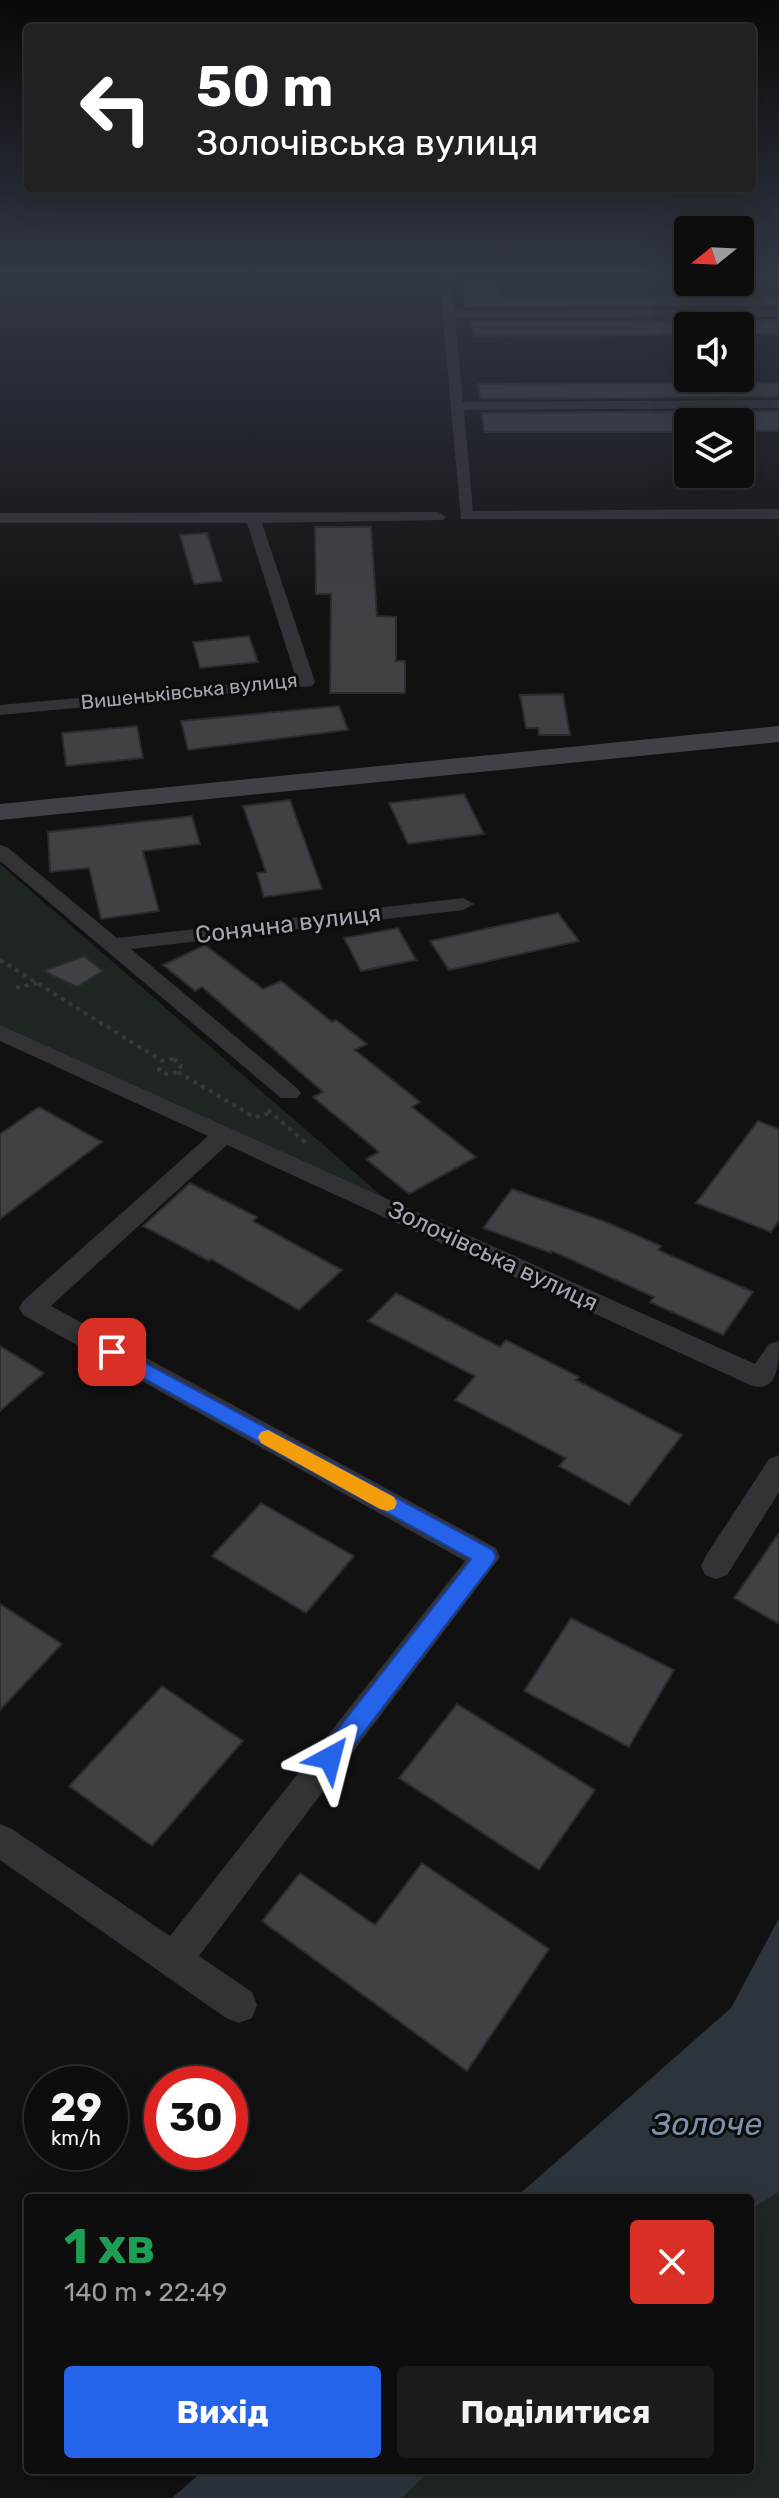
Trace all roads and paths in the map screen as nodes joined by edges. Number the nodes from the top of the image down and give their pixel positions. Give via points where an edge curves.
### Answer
1 (455, 392) edge
2 (779, 404) edge
3 (456, 406) junction
4 (779, 514) edge
5 (438, 517) dead end
6 (0, 518) edge
7 (253, 518) junction
8 (0, 710) edge
9 (779, 734) edge
10 (0, 812) edge
11 (0, 851) edge
12 (463, 904) dead end
13 (112, 945) junction
14 (0, 960) edge
15 (38, 983) junction
16 (16, 988) dead end
17 (0, 1032) edge
18 (162, 1061) junction
19 (178, 1072) junction
20 (289, 1093) dead end
21 (271, 1113) dead end
22 (225, 1134) junction
23 (779, 1351) edge
24 (769, 1386) edge
25 (779, 1467) edge
26 (716, 1566) dead end
27 (0, 1840) edge
28 (174, 1960) junction
29 (239, 2005) dead end

1 - 3 street
2 - 3 street
3 - 4 street via 466,516
5 - 7 street
6 - 7 street
7 - 8 street, Вишеньківська вулиця via 306,682
9 - 10 street
11 - 13 street
12 - 13 street, Сонячна вулиця
13 - 20 street
14 - 15 path
15 - 16 path
15 - 18 path
17 - 22 street, Золочівська вулиця
18 - 19 path via 161,1072
18 - 19 path via 177,1061 182,1067
19 - 21 path via 254,1117
22 - 24 street, Золочівська вулиця
22 - 28 street via 32,1308 485,1557
23 - 24 street, Золочівська вулиця
25 - 26 street
27 - 28 street
28 - 29 street

